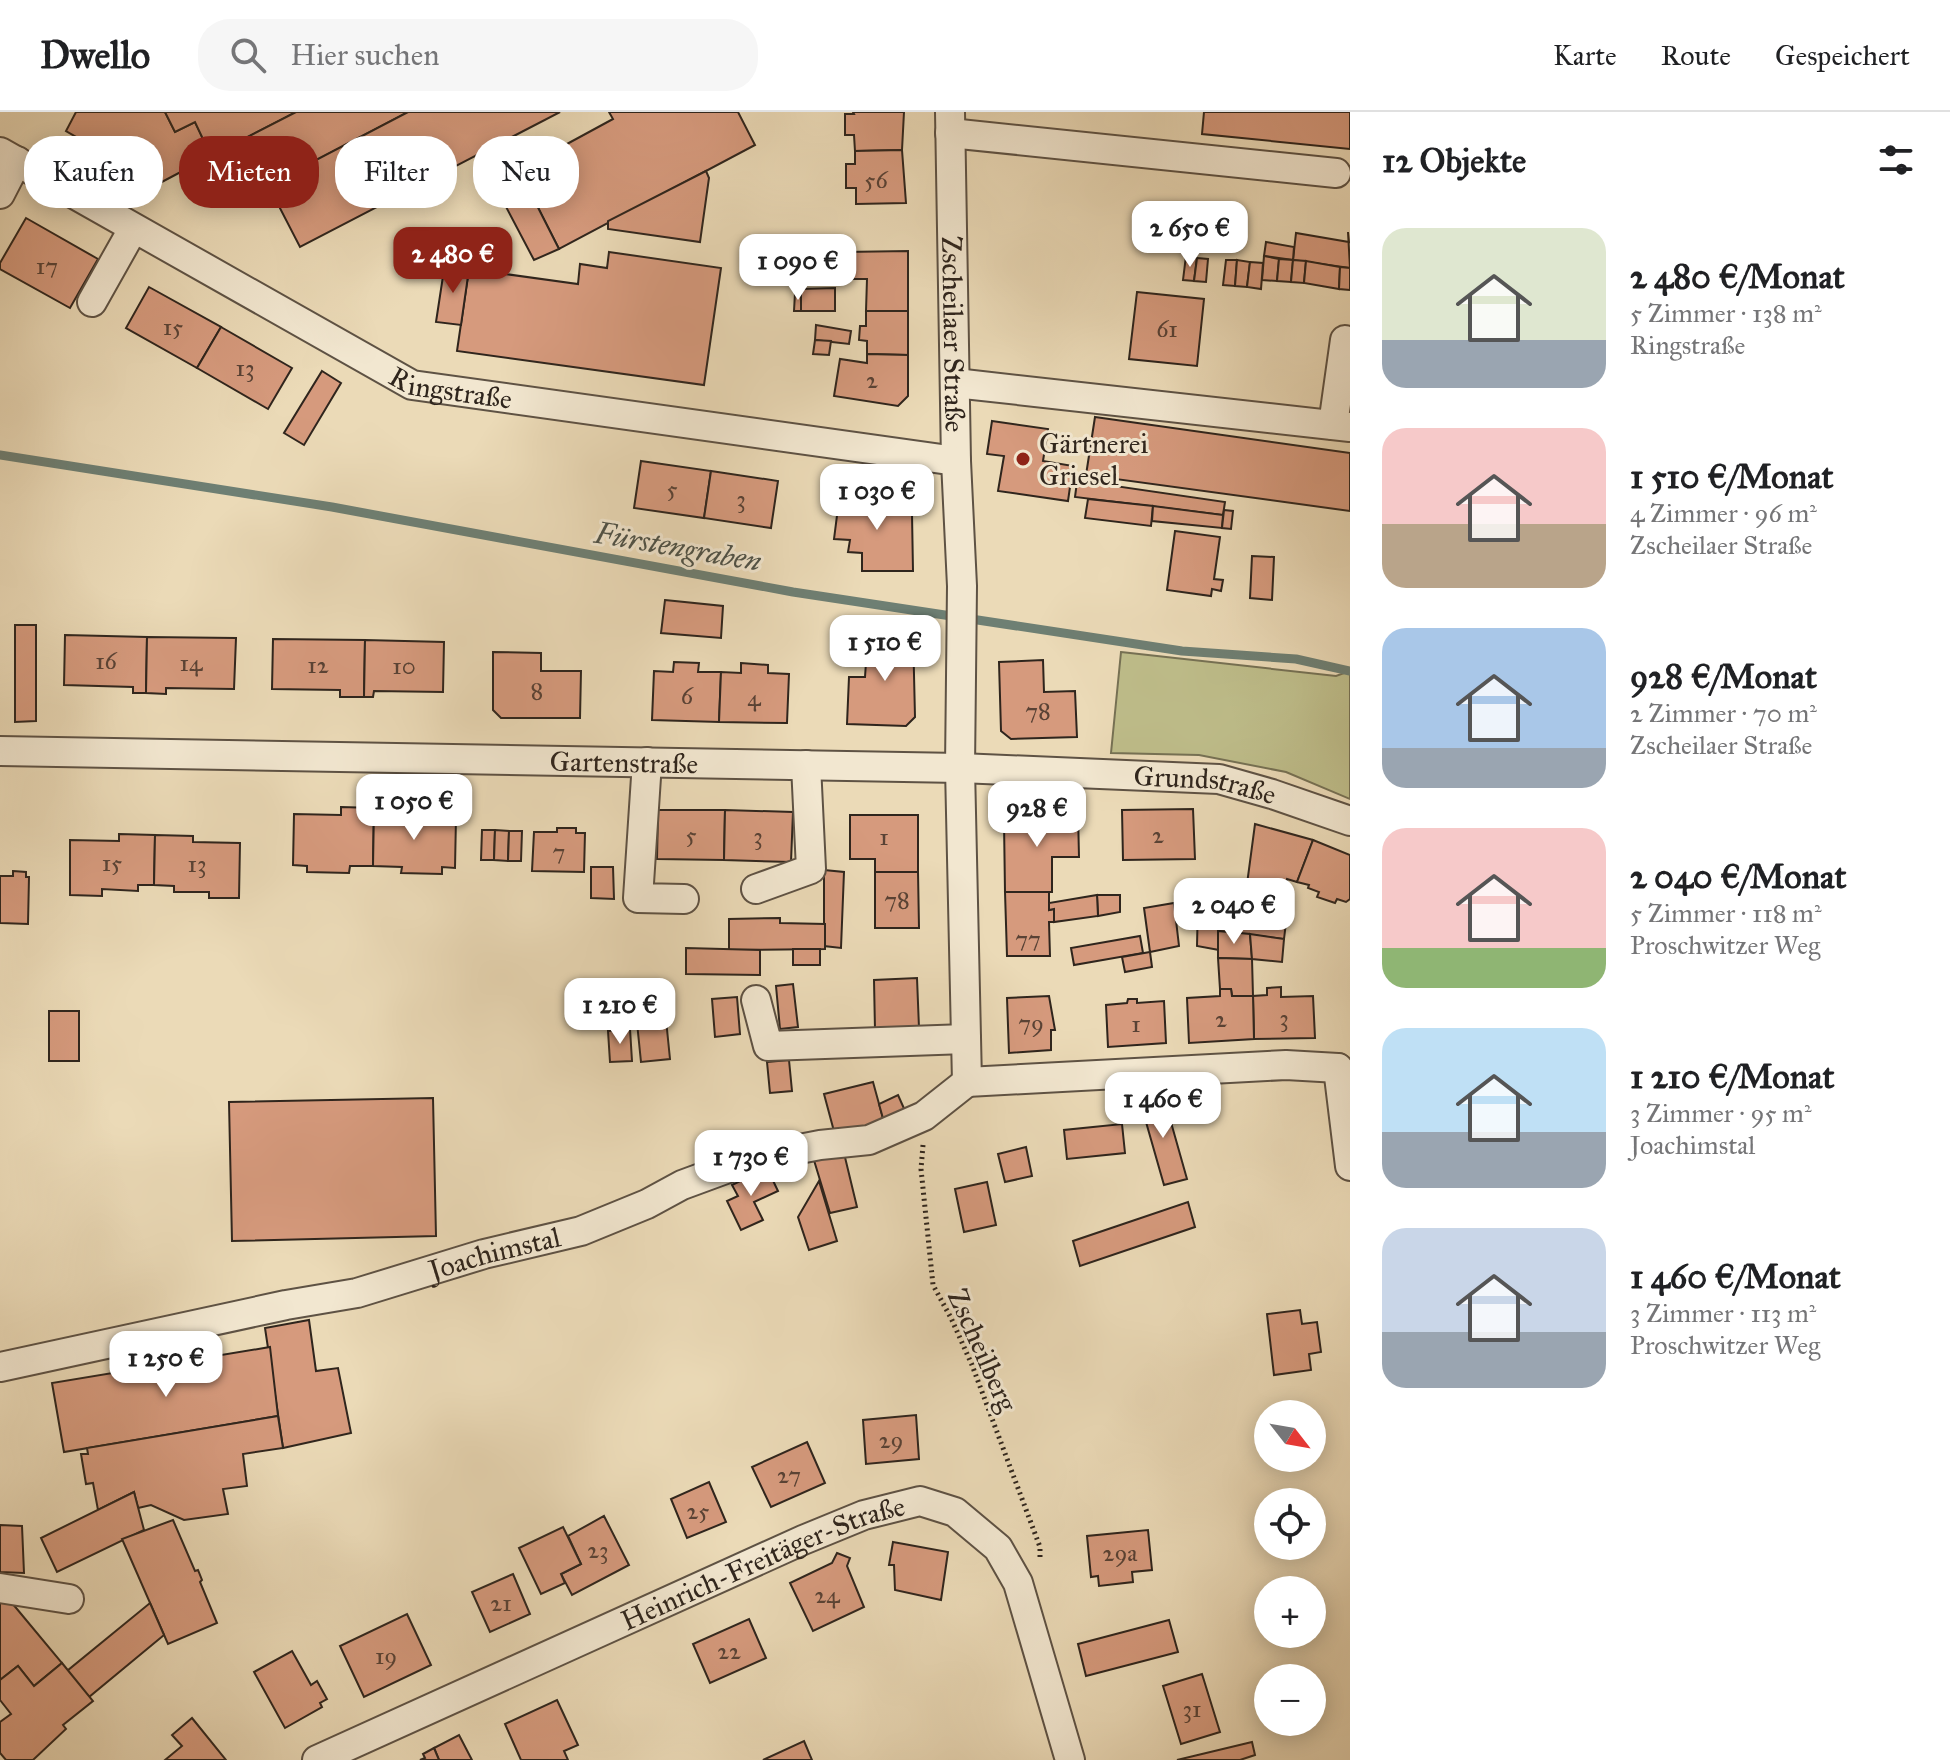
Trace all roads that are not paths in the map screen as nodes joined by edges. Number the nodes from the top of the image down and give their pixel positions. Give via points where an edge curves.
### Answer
1 (950, 122) edge
2 (8, 156) edge
3 (1336, 173) dead end
4 (0, 194) edge
5 (133, 229) junction
6 (92, 302) dead end
7 (1345, 340) dead end
8 (955, 383) junction
9 (1342, 426) edge
10 (956, 461) junction
11 (0, 751) edge
12 (647, 762) junction
13 (806, 765) junction
14 (960, 768) junction
15 (1350, 821) edge
16 (756, 889) dead end
17 (684, 899) dead end
18 (756, 1000) dead end
19 (966, 1039) junction
20 (1344, 1060) edge
21 (967, 1082) junction
22 (1350, 1166) edge
23 (0, 1367) edge
24 (0, 1588) edge
25 (69, 1599) dead end
26 (317, 1760) edge
27 (1070, 1760) edge

1 - 3 street
1 - 8 street, Zscheilaer Straße
2 - 4 street
2 - 5 street, Ringstraße
5 - 6 street
5 - 10 street, Ringstraße via 412,385
7 - 9 street
8 - 9 street
8 - 10 street, Zscheilaer Straße
10 - 14 street, Zscheilaer Straße via 962,586
11 - 12 street, Gartenstraße
12 - 13 street, Gartenstraße
12 - 17 street via 638,898
13 - 14 street, Gartenstraße
13 - 16 street via 811,869
14 - 15 street, Grundstraße via 1219,779
14 - 19 street, Zscheilaer Straße
18 - 19 street via 768,1046
19 - 21 street, Zscheilaer Straße
20 - 21 street
20 - 22 street
21 - 23 street, Joachimstal via 924,1116 869,1140 758,1157 581,1231 357,1293
24 - 25 street
26 - 27 street, Heinrich-Freitäger-Straße via 864,1515 920,1501 955,1512 998,1548 1018,1583

